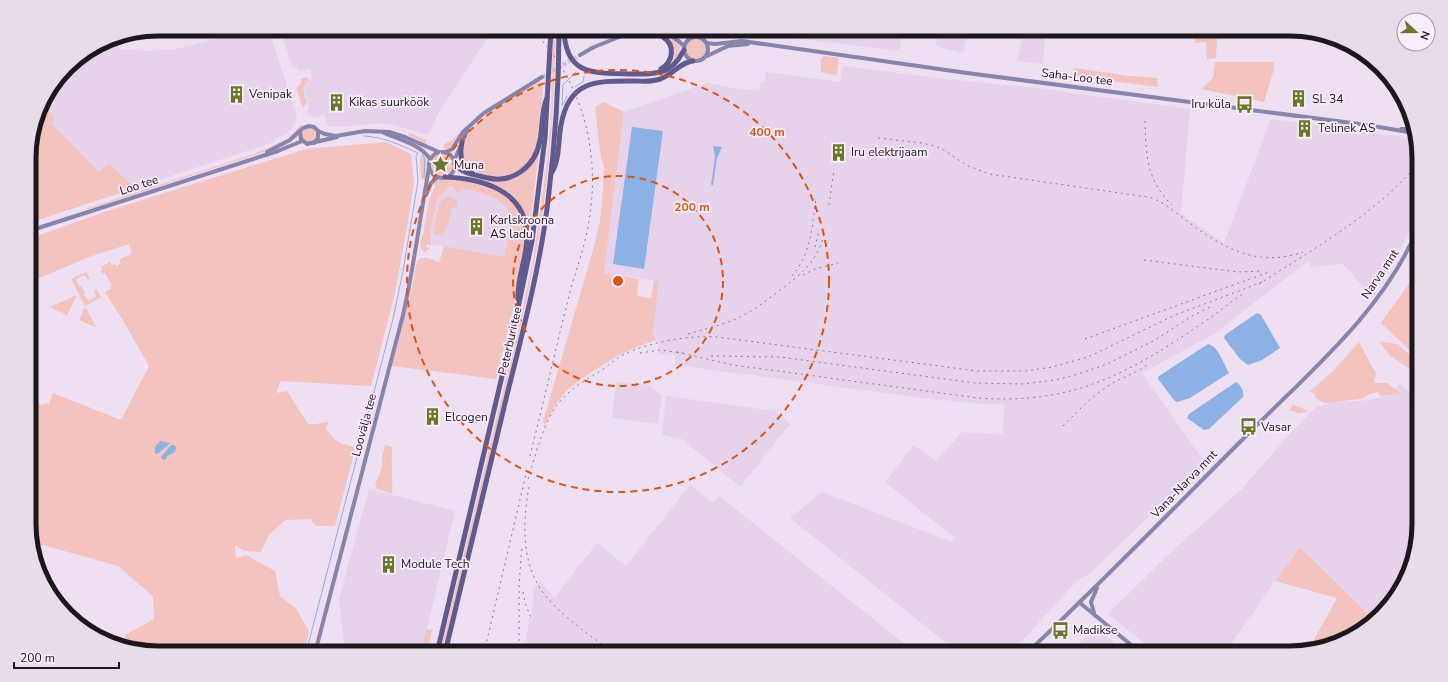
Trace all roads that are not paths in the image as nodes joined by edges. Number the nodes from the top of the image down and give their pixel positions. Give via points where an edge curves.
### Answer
1 (551, 36) edge
2 (559, 36) edge
3 (565, 36) edge
4 (622, 36) edge
5 (663, 36) edge
6 (673, 36) edge
7 (690, 36) edge
8 (693, 37) junction
9 (707, 43) junction
10 (754, 44) junction
11 (684, 48) junction
12 (580, 55) tunnel mouth
13 (707, 56) junction
14 (694, 61) junction
15 (654, 73) junction
16 (542, 77) tunnel mouth
17 (548, 95) junction
18 (470, 127) junction
19 (1408, 128) edge
20 (1398, 129) junction
21 (301, 131) junction
22 (318, 131) junction
23 (382, 132) junction
24 (1409, 132) edge
25 (346, 135) junction
26 (302, 141) junction
27 (462, 142) junction
28 (313, 144) junction
29 (439, 152) junction
30 (446, 152) junction
31 (256, 158) junction
32 (430, 159) junction
33 (454, 162) junction
34 (429, 168) junction
35 (474, 174) junction
36 (551, 175) junction
37 (438, 177) junction
38 (445, 177) junction
39 (424, 199) junction
40 (36, 229) edge
41 (1412, 240) edge
42 (518, 308) junction
43 (1352, 327) joint
44 (1098, 585) junction
45 (1080, 603) junction
46 (1095, 616) junction
47 (317, 646) edge
48 (439, 646) edge
49 (447, 646) edge
50 (1034, 646) edge
51 (1132, 646) edge

1 - 17 highway, Peterburi tee
2 - 36 highway, Peterburi tee
3 - 15 highway via 566,48 571,58 586,71 601,74
4 - 12 street
5 - 15 highway via 672,49 672,56 669,63
6 - 11 street
7 - 8 street
8 - 9 street via 702,38
8 - 11 street
9 - 10 street, Saha-Loo tee via 742,41
9 - 13 street
10 - 13 street, Saha-Loo tee via 728,46
10 - 20 street, Saha-Loo tee
11 - 14 street via 687,57
11 - 15 highway via 671,67
13 - 14 street via 701,61
14 - 36 highway via 687,62 669,76 656,80 599,81 578,90 565,109 556,165
16 - 18 street via 494,106
17 - 35 highway via 543,105 538,150 525,169 513,176 498,179
17 - 42 highway, Peterburi tee via 537,210
18 - 27 street
18 - 30 street via 463,132 452,149
19 - 20 street, Saha-Loo tee
20 - 24 street, Saha-Loo tee
21 - 22 street via 309,126
21 - 26 street
21 - 31 street, Loo tee via 290,140
22 - 25 street via 336,136
22 - 28 street via 318,138
23 - 25 street via 365,131
23 - 29 street via 406,137
23 - 32 street via 411,144 425,152
25 - 28 street
26 - 28 street
26 - 31 street, Loo tee
27 - 33 street
27 - 35 highway via 460,157
29 - 30 street
29 - 32 street
30 - 33 street
31 - 40 street, Loo tee
32 - 34 street
33 - 35 highway via 461,171
33 - 38 street via 453,171
34 - 37 street
34 - 39 street, Loovälja tee
36 - 49 highway, Peterburi tee via 533,285
37 - 38 street
37 - 39 street, Loovälja tee via 431,183
38 - 42 highway via 494,186 509,195 519,207 527,235
39 - 47 street, Loovälja tee via 410,286
41 - 43 street, Narva mnt via 1396,273
42 - 48 highway, Peterburi tee
43 - 44 street, Vana-Narva mnt via 1307,376
44 - 45 street, Vana-Narva mnt
44 - 46 street via 1091,602
45 - 46 street
45 - 50 street, Vana-Narva mnt
46 - 51 street

